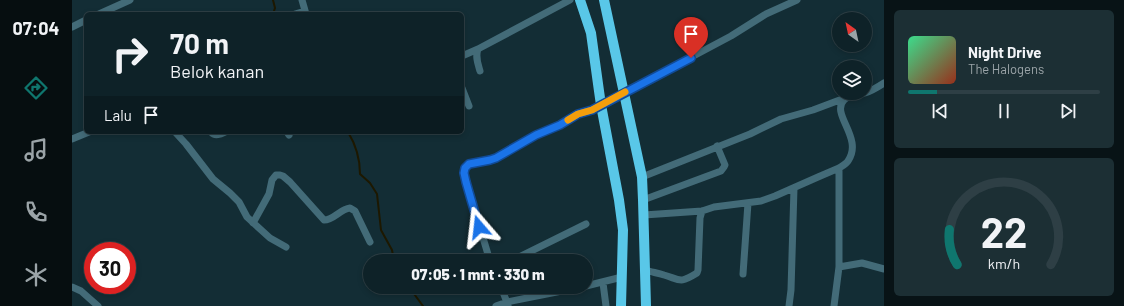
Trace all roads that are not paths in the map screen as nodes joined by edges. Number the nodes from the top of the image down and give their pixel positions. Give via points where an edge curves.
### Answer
1 (130, 0) edge
2 (303, 0) edge
3 (570, 0) edge
4 (580, 0) edge
5 (604, 0) edge
6 (796, 0) edge
7 (103, 12) edge
8 (306, 12) edge
9 (84, 21) edge
10 (72, 27) edge
11 (478, 49) junction
12 (464, 55) edge
13 (480, 72) dead end
14 (884, 83) edge
15 (872, 90) edge
16 (464, 93) edge
17 (624, 93) junction
18 (841, 100) edge
19 (844, 100) edge
20 (600, 105) junction
21 (469, 106) dead end
22 (84, 134) edge
23 (177, 134) edge
24 (72, 139) edge
25 (717, 146) junction
26 (839, 168) junction
27 (642, 177) junction
28 (794, 188) junction
29 (643, 200) junction
30 (748, 202) junction
31 (702, 210) junction
32 (644, 216) junction
33 (253, 223) junction
34 (586, 224) dead end
35 (370, 242) dead end
36 (286, 247) dead end
37 (488, 254) edge
38 (525, 254) edge
39 (839, 267) junction
40 (884, 269) edge
41 (645, 270) junction
42 (743, 274) dead end
43 (622, 277) junction
44 (603, 283) junction
45 (593, 285) edge
46 (72, 287) edge
47 (504, 294) edge
48 (552, 294) edge
49 (508, 304) edge
50 (98, 306) edge
51 (496, 306) edge
52 (606, 306) edge
53 (621, 306) edge
54 (646, 306) edge
55 (790, 306) edge
56 (834, 306) edge

1 - 7 street
2 - 8 street
3 - 11 street
4 - 20 highway via 591,33
5 - 17 highway
6 - 17 street
9 - 10 street
11 - 12 street
11 - 13 street via 476,59
14 - 15 street
16 - 21 street
17 - 20 street
17 - 27 highway
18 - 25 street via 781,119
19 - 26 street via 840,110 852,147 848,162
20 - 37 street via 536,135 496,158 469,164 465,168 466,182
20 - 43 highway via 619,200
22 - 24 street
23 - 33 street via 212,179 234,196
25 - 27 street
25 - 29 street via 725,165 720,171
26 - 28 street
26 - 39 street
27 - 29 highway
28 - 30 street via 761,201
28 - 55 street
29 - 32 highway
30 - 31 street
30 - 42 street
31 - 32 street
31 - 41 street via 697,273 680,280
32 - 41 highway
33 - 35 street via 269,194 272,180 276,175 280,175 290,182 324,220 350,208
33 - 36 street via 270,238
34 - 38 street
39 - 40 street via 862,262
39 - 56 street
41 - 54 highway
43 - 44 street
43 - 53 highway
44 - 45 street
44 - 52 street
46 - 50 street via 81,291
47 - 49 street
48 - 49 street
49 - 51 street

